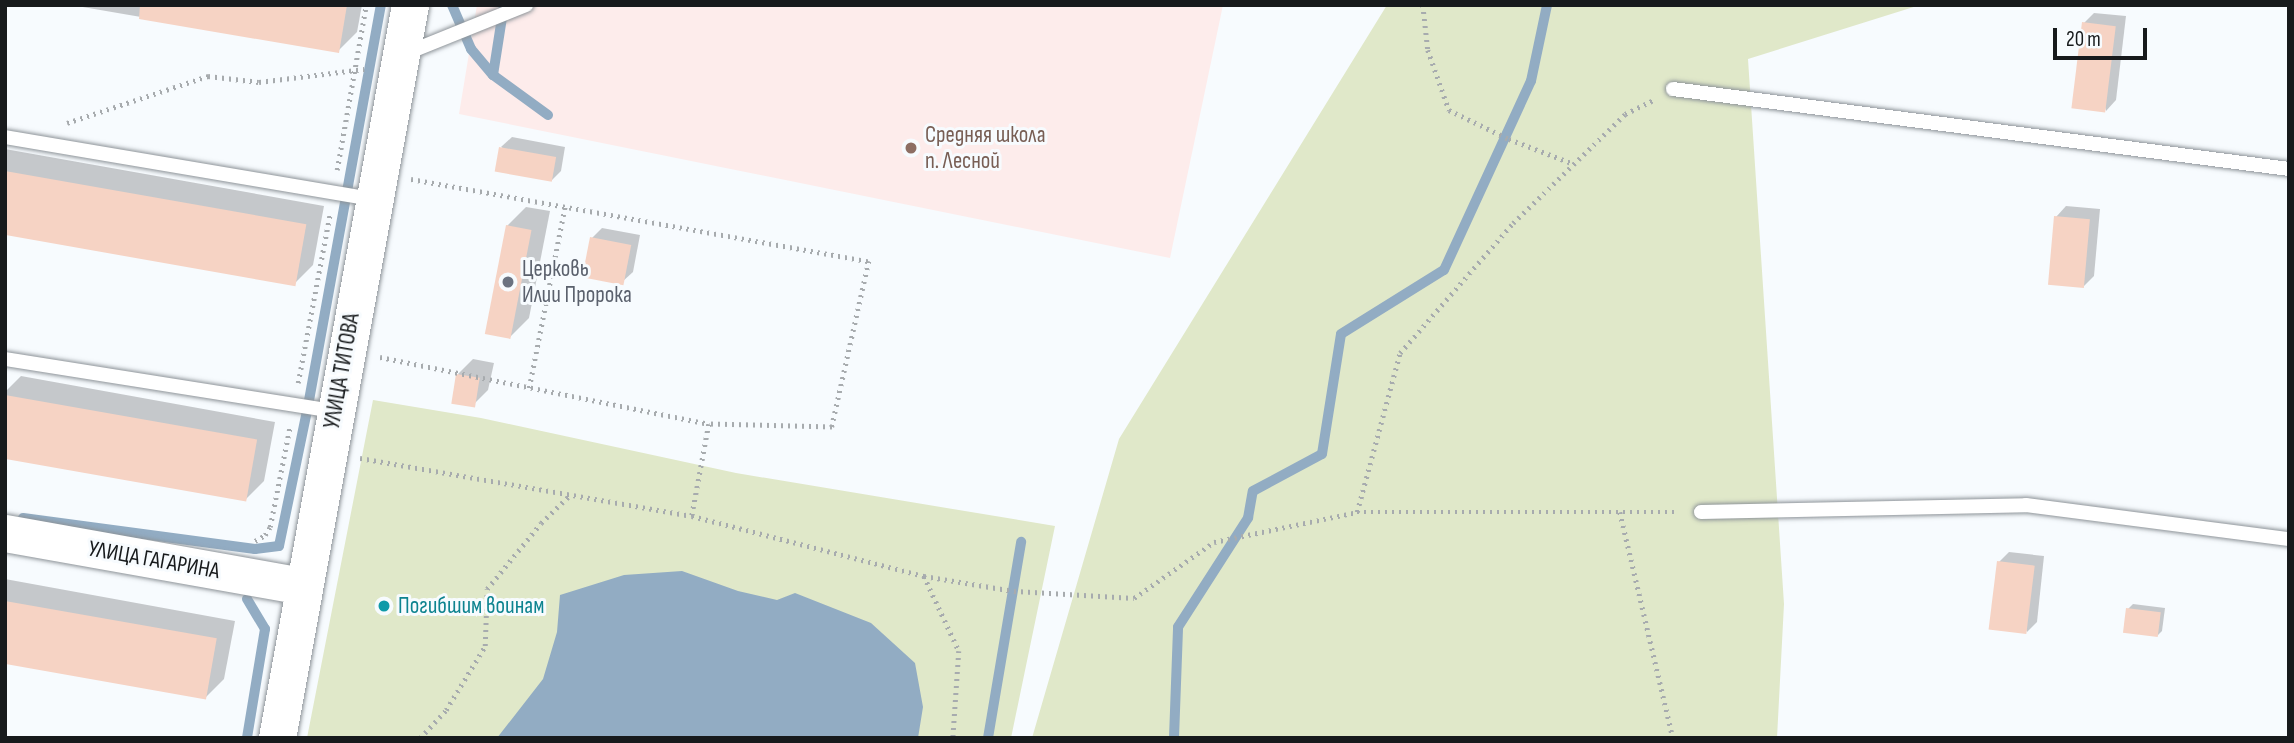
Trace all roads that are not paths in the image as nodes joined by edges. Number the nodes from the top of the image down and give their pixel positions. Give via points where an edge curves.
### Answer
1 (410, 5) edge
2 (526, 5) edge
3 (401, 56) junction
4 (1673, 89) road end
5 (12, 139) edge
6 (2289, 169) edge
7 (374, 199) junction
8 (5, 359) edge
9 (335, 411) junction
10 (1701, 512) road end
11 (5, 533) edge
12 (2289, 539) edge
13 (303, 586) junction
14 (277, 738) edge

1 - 3 street, УЛИЦА ТИТОВА
2 - 3 lane
3 - 7 street, УЛИЦА ТИТОВА
4 - 6 lane
5 - 7 lane
7 - 9 street, УЛИЦА ТИТОВА
8 - 9 lane
9 - 13 street, УЛИЦА ТИТОВА
10 - 12 lane via 2026,505
11 - 13 street, УЛИЦА ГАГАРИНА
13 - 14 street, УЛИЦА ТИТОВА

